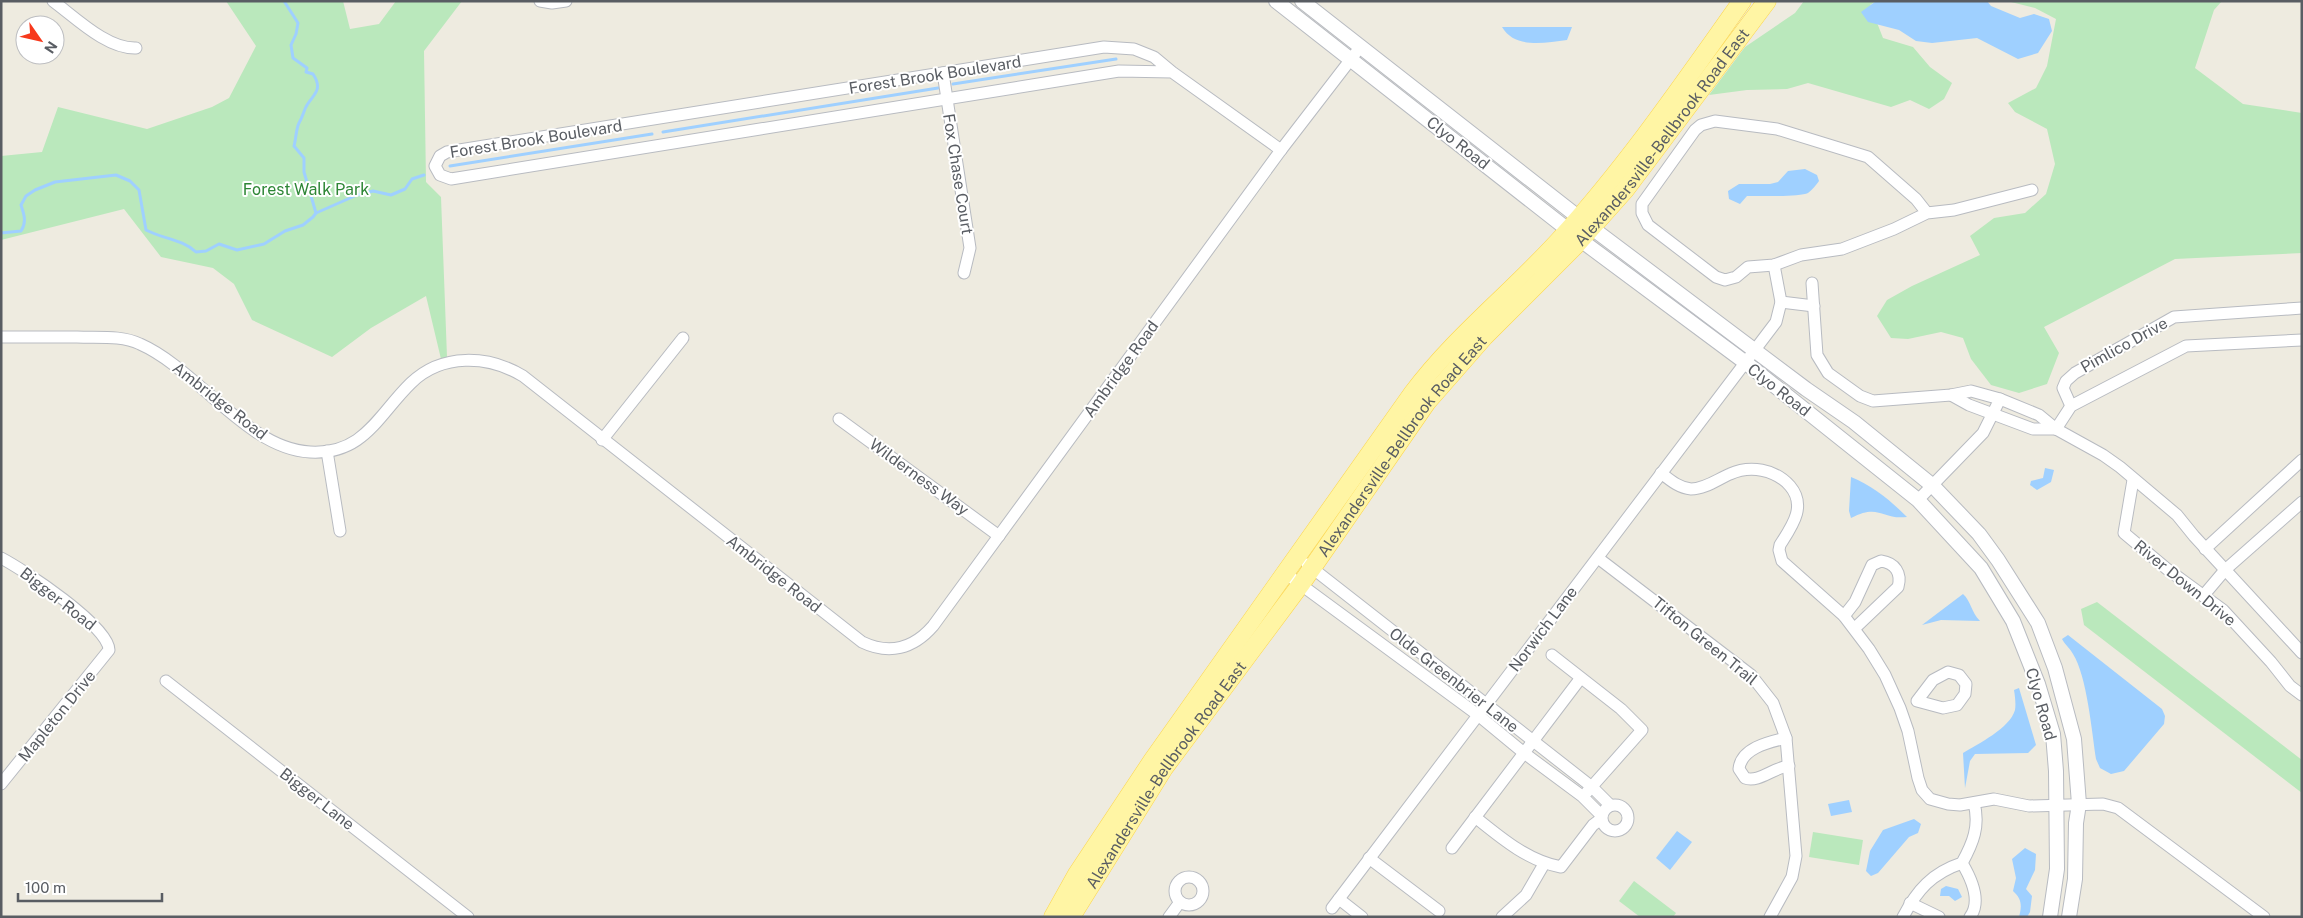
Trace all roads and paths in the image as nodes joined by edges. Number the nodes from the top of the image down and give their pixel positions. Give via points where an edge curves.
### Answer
1 (53, 1) edge
2 (540, 1) edge
3 (566, 1) edge
4 (1276, 1) edge
5 (1302, 1) edge
6 (1742, 1) edge
7 (1766, 1) edge
8 (1361, 46) junction
9 (136, 48) dead end
10 (1708, 48) junction
11 (1351, 59) junction
12 (1724, 59) junction
13 (1172, 72) junction
14 (943, 73) junction
15 (947, 98) junction
16 (1281, 150) junction
17 (2032, 190) dead end
18 (1927, 213) junction
19 (1580, 229) junction
20 (1774, 265) junction
21 (964, 274) dead end
22 (1812, 283) dead end
23 (1781, 302) junction
24 (1814, 306) junction
25 (2302, 308) edge
26 (1, 337) edge
27 (683, 338) dead end
28 (2302, 340) edge
29 (1756, 350) junction
30 (1746, 363) junction
31 (1951, 395) junction
32 (2000, 399) junction
33 (2071, 406) junction
34 (1993, 414) junction
35 (839, 419) dead end
36 (2056, 429) junction
37 (602, 440) junction
38 (327, 451) junction
39 (2302, 460) edge
40 (1661, 473) junction
41 (2134, 480) junction
42 (1934, 486) junction
43 (1918, 500) junction
44 (2302, 502) edge
45 (340, 531) dead end
46 (999, 536) junction
47 (2205, 549) junction
48 (1297, 556) junction
49 (1, 558) edge
50 (1598, 558) junction
51 (1311, 568) junction
52 (2225, 570) junction
53 (1285, 573) junction
54 (1301, 584) junction
55 (2203, 596) junction
56 (1844, 616) junction
57 (1855, 628) junction
58 (109, 646) joint
59 (2302, 653) edge
60 (1552, 655) dead end
61 (1580, 679) junction
62 (166, 681) dead end
63 (2302, 695) edge
64 (1918, 701) dead end
65 (1487, 704) junction
66 (1900, 708) junction
67 (1478, 715) junction
68 (1786, 738) junction
69 (1533, 742) junction
70 (1524, 753) junction
71 (1158, 764) junction
72 (1789, 766) junction
73 (1, 784) edge
74 (1592, 787) junction
75 (1582, 796) junction
76 (1974, 803) junction
77 (2080, 804) junction
78 (1610, 805) junction
79 (2056, 805) junction
80 (1475, 817) junction
81 (1601, 817) junction
82 (1452, 848) dead end
83 (1369, 858) junction
84 (1962, 863) junction
85 (1544, 864) junction
86 (1180, 902) dead end
87 (1910, 904) junction
88 (1439, 912) dead end
89 (468, 917) edge
90 (1053, 917) edge
91 (1071, 917) edge
92 (1169, 917) edge
93 (1362, 917) edge
94 (1502, 917) edge
95 (1770, 917) edge
96 (1903, 917) edge
97 (1939, 917) edge
98 (1970, 917) edge
99 (2050, 917) edge
100 (2069, 917) edge
101 (2264, 917) edge

1 - 9 street via 108,42 126,49
2 - 3 street
4 - 11 street, Clyo Road
5 - 8 street, Clyo Road
6 - 10 main road, Alexandersville-Bellbrook Road East
7 - 12 main road, Alexandersville-Bellbrook Road East
8 - 11 street, Ambridge Road
8 - 19 street, Clyo Road
10 - 12 main road
10 - 19 main road, Alexandersville-Bellbrook Road East
11 - 16 street, Ambridge Road
11 - 19 street, Clyo Road
12 - 19 main road, Alexandersville-Bellbrook Road East via 1647,162
13 - 14 street, Forest Brook Boulevard via 1149,54 1122,47 1104,47
13 - 15 street, Forest Brook Boulevard via 1119,71
13 - 16 street, Forest Brook Boulevard
14 - 15 street, Fox Chase Court
14 - 15 street, Forest Brook Boulevard via 447,152 440,156 435,166 440,175 451,179
15 - 21 street, Fox Chase Court via 970,248
16 - 46 street, Ambridge Road
17 - 18 street via 1954,210
18 - 20 street via 1842,249 1801,255
18 - 20 street via 1916,199 1868,157 1776,128 1715,121 1701,125 1642,204 1648,225 1716,277 1725,280 1736,277 1748,267
19 - 29 street, Clyo Road
19 - 30 street, Clyo Road
19 - 48 main road, Alexandersville-Bellbrook Road East via 1449,348
19 - 51 main road, Alexandersville-Bellbrook Road East via 1427,402
20 - 23 street
22 - 24 street, River Down Drive
23 - 24 street
23 - 29 street, Norwich Lane via 1776,322
24 - 31 street, River Down Drive via 1817,355 1822,365 1828,374 1860,396 1873,401
25 - 33 street, Pimlico Drive via 2174,316 2074,373 2063,388
26 - 38 street, Ambridge Road via 114,338 138,343 162,356 274,443 297,451
27 - 37 street
28 - 33 street, Pimlico Drive via 2186,346
29 - 30 street, Norwich Lane
29 - 42 street, Clyo Road
30 - 40 street, Norwich Lane
30 - 43 street, Clyo Road
31 - 32 street, River Down Drive via 1971,391
31 - 34 street, River Down Drive
32 - 34 street
32 - 36 street, River Down Drive via 2039,415
33 - 36 street, Pimlico Drive
34 - 36 street, River Down Drive via 2033,429
34 - 42 street via 1983,432
35 - 46 street, Wilderness Way
36 - 41 street, River Down Drive via 2103,455
37 - 38 street, Ambridge Road via 513,370 472,360 443,364 418,377 374,428 346,446
37 - 46 street, Ambridge Road via 862,642 880,649 910,645 926,634
38 - 45 street
39 - 47 street
40 - 50 street, Norwich Lane
40 - 56 street via 1676,484 1692,489 1740,470 1761,470 1780,477 1793,490 1798,505 1793,524 1780,545 1782,560
41 - 47 street, River Down Drive via 2177,515
41 - 55 street, River Down Drive via 2124,533
42 - 43 street
42 - 77 street, Clyo Road via 1979,534 2038,623 2055,668 2074,740
43 - 79 street, Clyo Road via 1981,568 2013,621 2038,684 2053,734
44 - 52 street
47 - 52 street, River Down Drive
48 - 51 street, Olde Greenbrier Lane
48 - 53 main road, Alexandersville-Bellbrook Road East
49 - 58 street, Bigger Road via 86,617 106,638
50 - 65 street, Norwich Lane
50 - 68 street, Tifton Green Trail via 1751,675 1773,703
51 - 54 main road, Alexandersville-Bellbrook Road East
51 - 65 street, Olde Greenbrier Lane
52 - 55 street
52 - 59 street, River Down Drive
53 - 54 street, Olde Greenbrier Lane
53 - 71 main road, Alexandersville-Bellbrook Road East
54 - 67 street, Olde Greenbrier Lane
54 - 71 main road, Alexandersville-Bellbrook Road East
55 - 63 street, River Down Drive via 2223,610 2290,686
56 - 57 street
56 - 57 street via 1858,597 1872,565 1881,561 1894,566 1900,582 1896,591
57 - 66 street via 1885,675
58 - 73 street, Mapleton Drive via 108,654
60 - 61 street
61 - 69 street
61 - 74 street via 1621,709 1642,730
62 - 89 street, Bigger Lane
64 - 66 street
65 - 67 street, Norwich Lane
65 - 69 street, Olde Greenbrier Lane
66 - 76 street via 1918,778 1926,796 1948,804
67 - 70 street, Olde Greenbrier Lane
67 - 83 street, Norwich Lane
68 - 72 street, Tifton Green Trail
68 - 72 street via 1755,748 1741,760 1738,769 1745,778 1754,780
69 - 70 street
69 - 74 street, Olde Greenbrier Lane
70 - 75 street, Olde Greenbrier Lane
70 - 80 street
71 - 90 main road, Alexandersville-Bellbrook Road East via 1077,874
71 - 91 main road, Alexandersville-Bellbrook Road East
72 - 95 street, Tifton Green Trail via 1795,867
74 - 75 street
74 - 78 street, Olde Greenbrier Lane
75 - 81 street, Olde Greenbrier Lane
76 - 79 street via 1994,799 2029,806
76 - 84 street via 1976,832
77 - 79 street
77 - 100 street, Clyo Road
77 - 101 street via 2108,805 2126,812
78 - 81 street
78 - 81 street, Olde Greenbrier Lane via 1623,808 1628,815 1627,824 1612,832 1604,827
79 - 99 street, Clyo Road via 2056,869
80 - 82 street
80 - 85 street
81 - 85 street via 1564,865
83 - 88 street
83 - 93 street, Norwich Lane via 1336,904
84 - 87 street via 1932,878
84 - 98 street via 1972,884 1975,901
85 - 94 street via 1526,895
86 - 92 street
87 - 96 street
87 - 97 street

